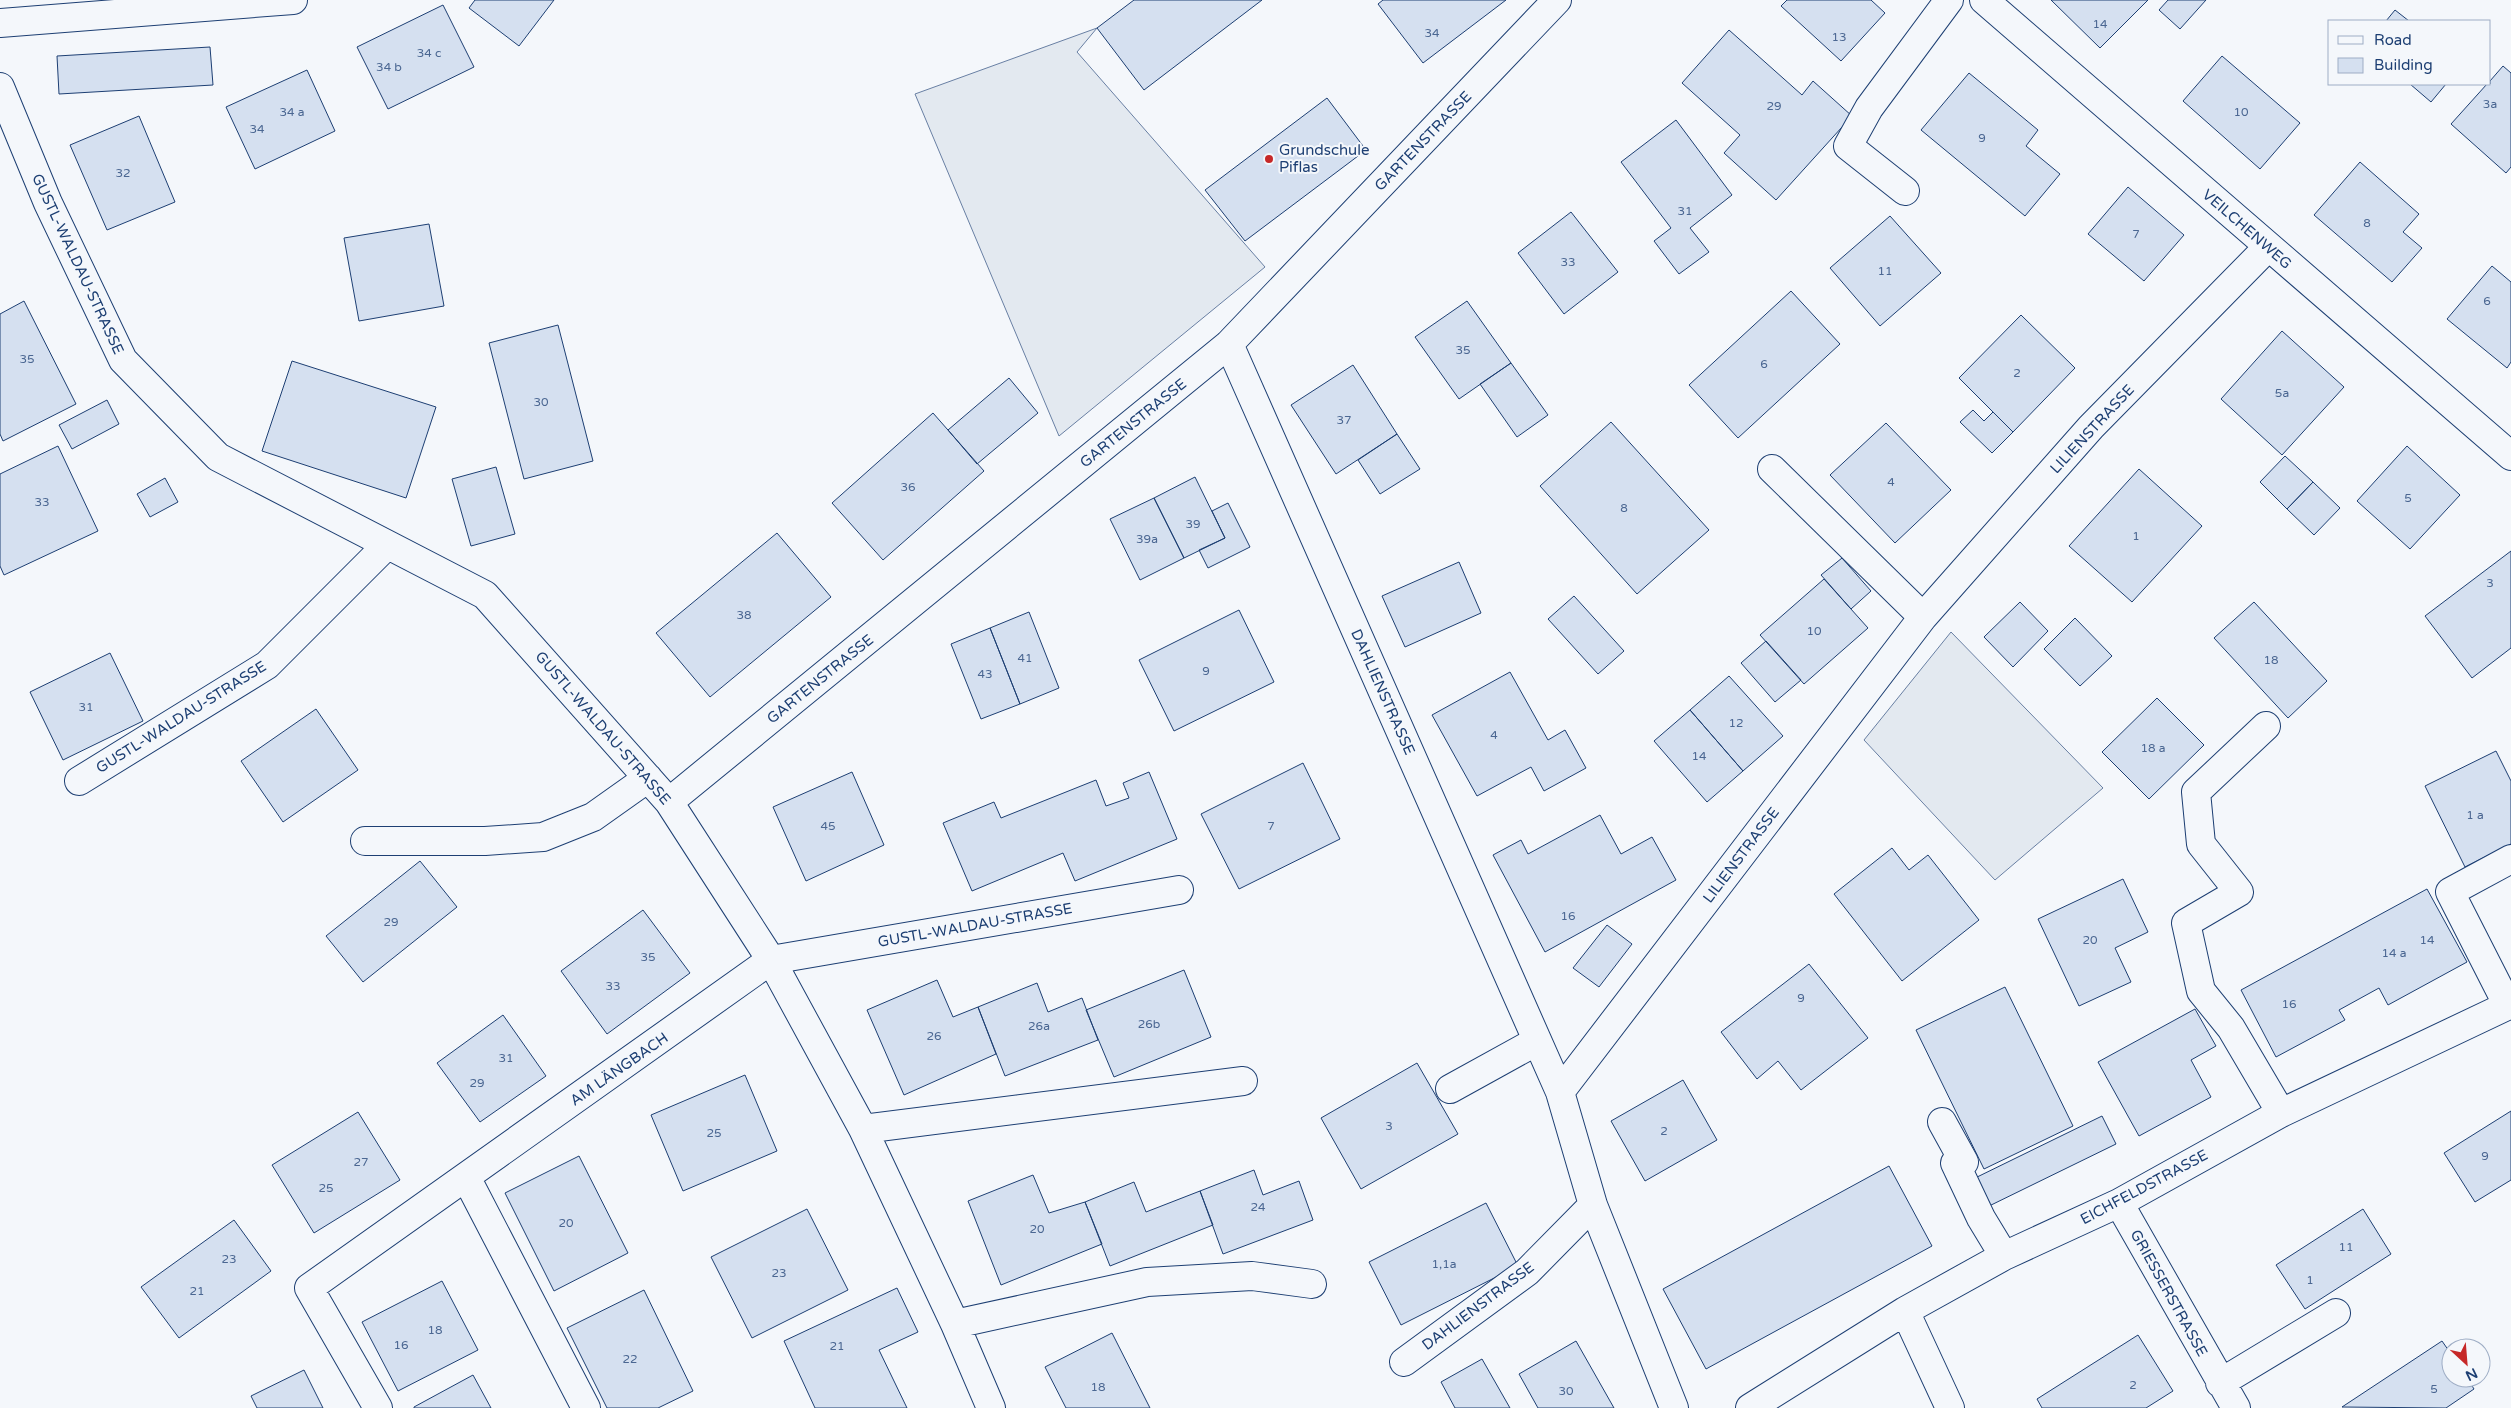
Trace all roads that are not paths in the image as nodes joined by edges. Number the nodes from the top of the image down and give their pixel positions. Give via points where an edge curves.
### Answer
1 (293, 0) edge
2 (1557, 0) edge
3 (1949, 0) edge
4 (1984, 0) edge
5 (0, 23) edge
6 (0, 87) edge
7 (1905, 191) dead end
8 (2268, 247) junction
9 (1229, 344) junction
10 (2511, 456) edge
11 (1772, 470) dead end
12 (387, 545) junction
13 (1923, 617) junction
14 (2266, 726) dead end
15 (648, 778) junction
16 (79, 781) dead end
17 (669, 802) junction
18 (365, 841) dead end
19 (2511, 859) edge
20 (1180, 890) dead end
21 (772, 960) junction
22 (2509, 1005) edge
23 (1537, 1041) junction
24 (1243, 1081) dead end
25 (1450, 1089) dead end
26 (1560, 1092) junction
27 (2281, 1113) junction
28 (1942, 1122) dead end
29 (863, 1129) junction
30 (466, 1177) junction
31 (2118, 1203) junction
32 (1593, 1205) junction
33 (2004, 1256) junction
34 (1312, 1284) dead end
35 (1905, 1311) junction
36 (2336, 1313) dead end
37 (955, 1324) junction
38 (1404, 1362) dead end
39 (2220, 1383) junction
40 (378, 1408) edge
41 (586, 1408) edge
42 (991, 1408) edge
43 (1674, 1408) edge
44 (1750, 1408) edge
45 (1950, 1408) edge
46 (2236, 1408) edge

1 - 5 street
2 - 9 street, GARTENSTRASSE
3 - 7 street via 1869,108 1848,146
4 - 8 street, VEILCHENWEG
6 - 12 street, GUSTL-WALDAU-STRASSE via 48,203 123,360 218,458
8 - 10 street, VEILCHENWEG
8 - 13 street, LILIENSTRASSE via 2091,427
9 - 17 street, GARTENSTRASSE
9 - 23 street, DAHLIENSTRASSE
11 - 13 street
12 - 15 street, GUSTL-WALDAU-STRASSE via 484,595
12 - 16 street, GUSTL-WALDAU-STRASSE via 267,665
13 - 26 street, LILIENSTRASSE
14 - 27 street via 2196,792 2201,844 2239,892 2186,923 2201,991 2231,1028
15 - 17 street, GUSTL-WALDAU-STRASSE
15 - 18 street via 593,817 542,837 485,841
17 - 21 street, GUSTL-WALDAU-STRASSE
19 - 22 street, EICHFELDSTRASSE via 2450,892
20 - 21 street, GUSTL-WALDAU-STRASSE
21 - 29 street, GUSTL-WALDAU-STRASSE
21 - 30 street, AM LÄNGBACH
22 - 27 street, EICHFELDSTRASSE
23 - 25 street
23 - 26 street, DAHLIENSTRASSE
24 - 29 street
26 - 32 street, DAHLIENSTRASSE
27 - 31 street, EICHFELDSTRASSE
28 - 33 street via 1964,1162 1955,1163 1981,1218
29 - 37 street, GUSTL-WALDAU-STRASSE
30 - 40 street, AM LÄNGBACH via 309,1288
30 - 41 street
31 - 33 street, EICHFELDSTRASSE
31 - 39 street, GRIESSERSTRASSE
32 - 38 street, DAHLIENSTRASSE via 1527,1272
32 - 43 street, DAHLIENSTRASSE
33 - 35 street, EICHFELDSTRASSE
34 - 37 street via 1252,1276 1147,1282
35 - 44 street, EICHFELDSTRASSE
35 - 45 street
36 - 39 street
37 - 42 street, GUSTL-WALDAU-STRASSE
39 - 46 street, GRIESSERSTRASSE

